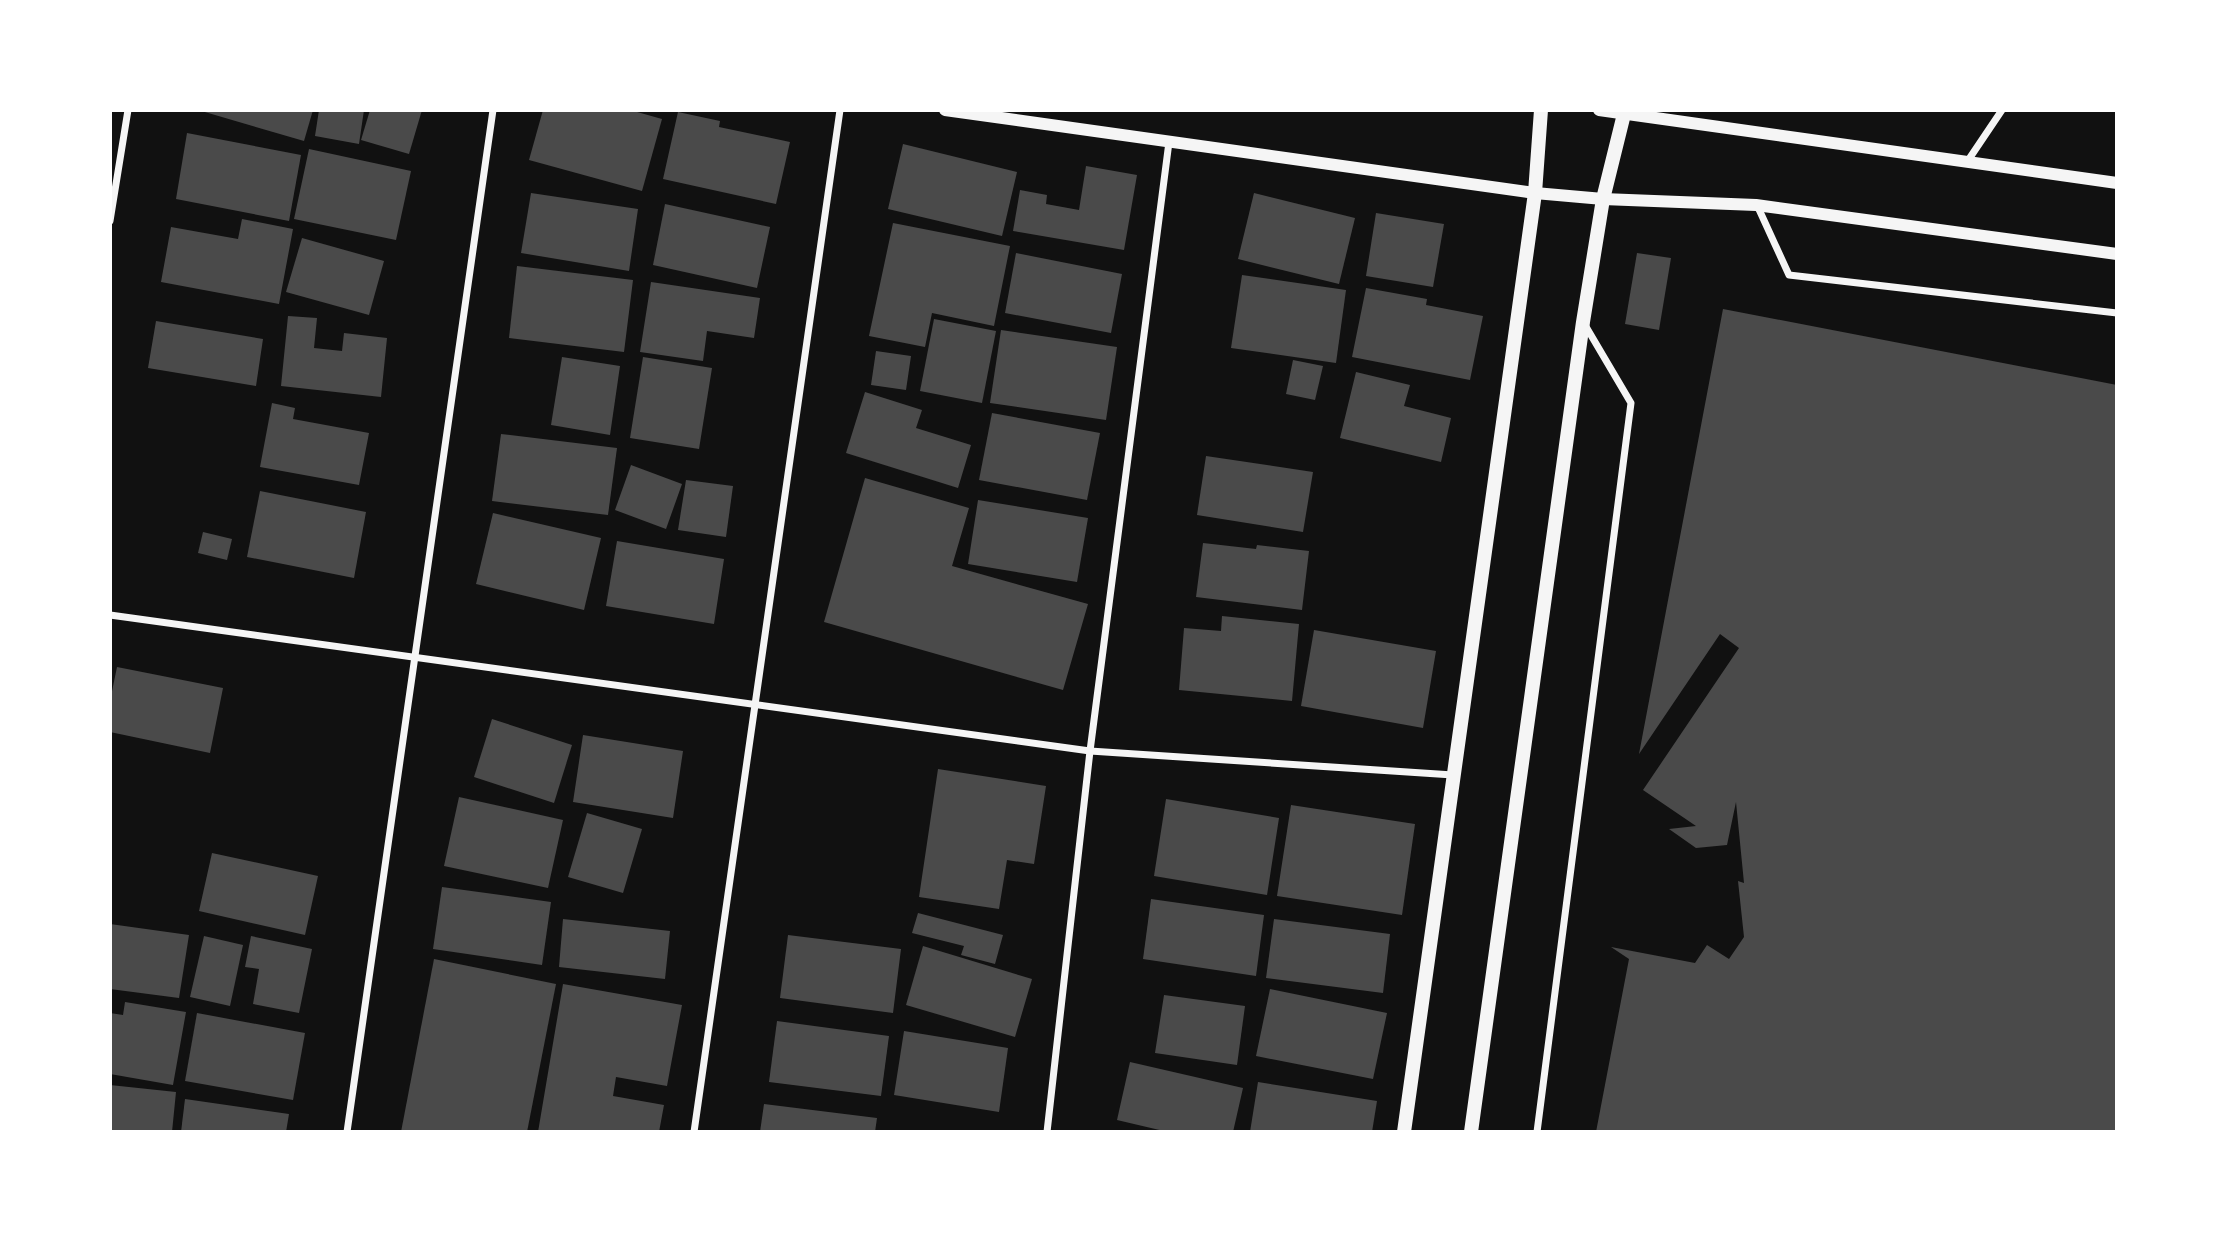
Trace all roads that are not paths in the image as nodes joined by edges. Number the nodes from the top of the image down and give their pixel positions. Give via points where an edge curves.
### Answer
1 (128, 110) edge
2 (493, 110) edge
3 (840, 110) edge
4 (945, 110) edge
5 (1541, 110) edge
6 (1599, 110) edge
7 (2002, 110) edge
8 (1623, 113) edge
9 (1169, 142) junction
10 (1968, 162) junction
11 (2117, 183) edge
12 (1535, 193) junction
13 (1603, 199) junction
14 (1756, 205) junction
15 (110, 221) edge
16 (2117, 254) edge
17 (2117, 313) edge
18 (1583, 322) junction
19 (110, 615) edge
20 (414, 657) junction
21 (755, 705) junction
22 (1090, 751) junction
23 (1453, 775) junction
24 (347, 1132) edge
25 (694, 1132) edge
26 (1047, 1132) edge
27 (1404, 1132) edge
28 (1471, 1132) edge
29 (1538, 1132) edge

1 - 15 street
2 - 20 street
3 - 21 street
4 - 9 street
5 - 12 main road
6 - 8 street
7 - 10 street
8 - 10 street
8 - 13 main road
9 - 12 street
9 - 22 street
10 - 11 street
12 - 13 street
12 - 23 main road
13 - 14 street
13 - 18 main road
14 - 16 street
14 - 17 street via 1789,275
18 - 28 main road
18 - 29 street via 1631,403
19 - 20 street
20 - 21 street
20 - 24 street
21 - 22 street
21 - 25 street
22 - 23 street
22 - 26 street
23 - 27 main road

